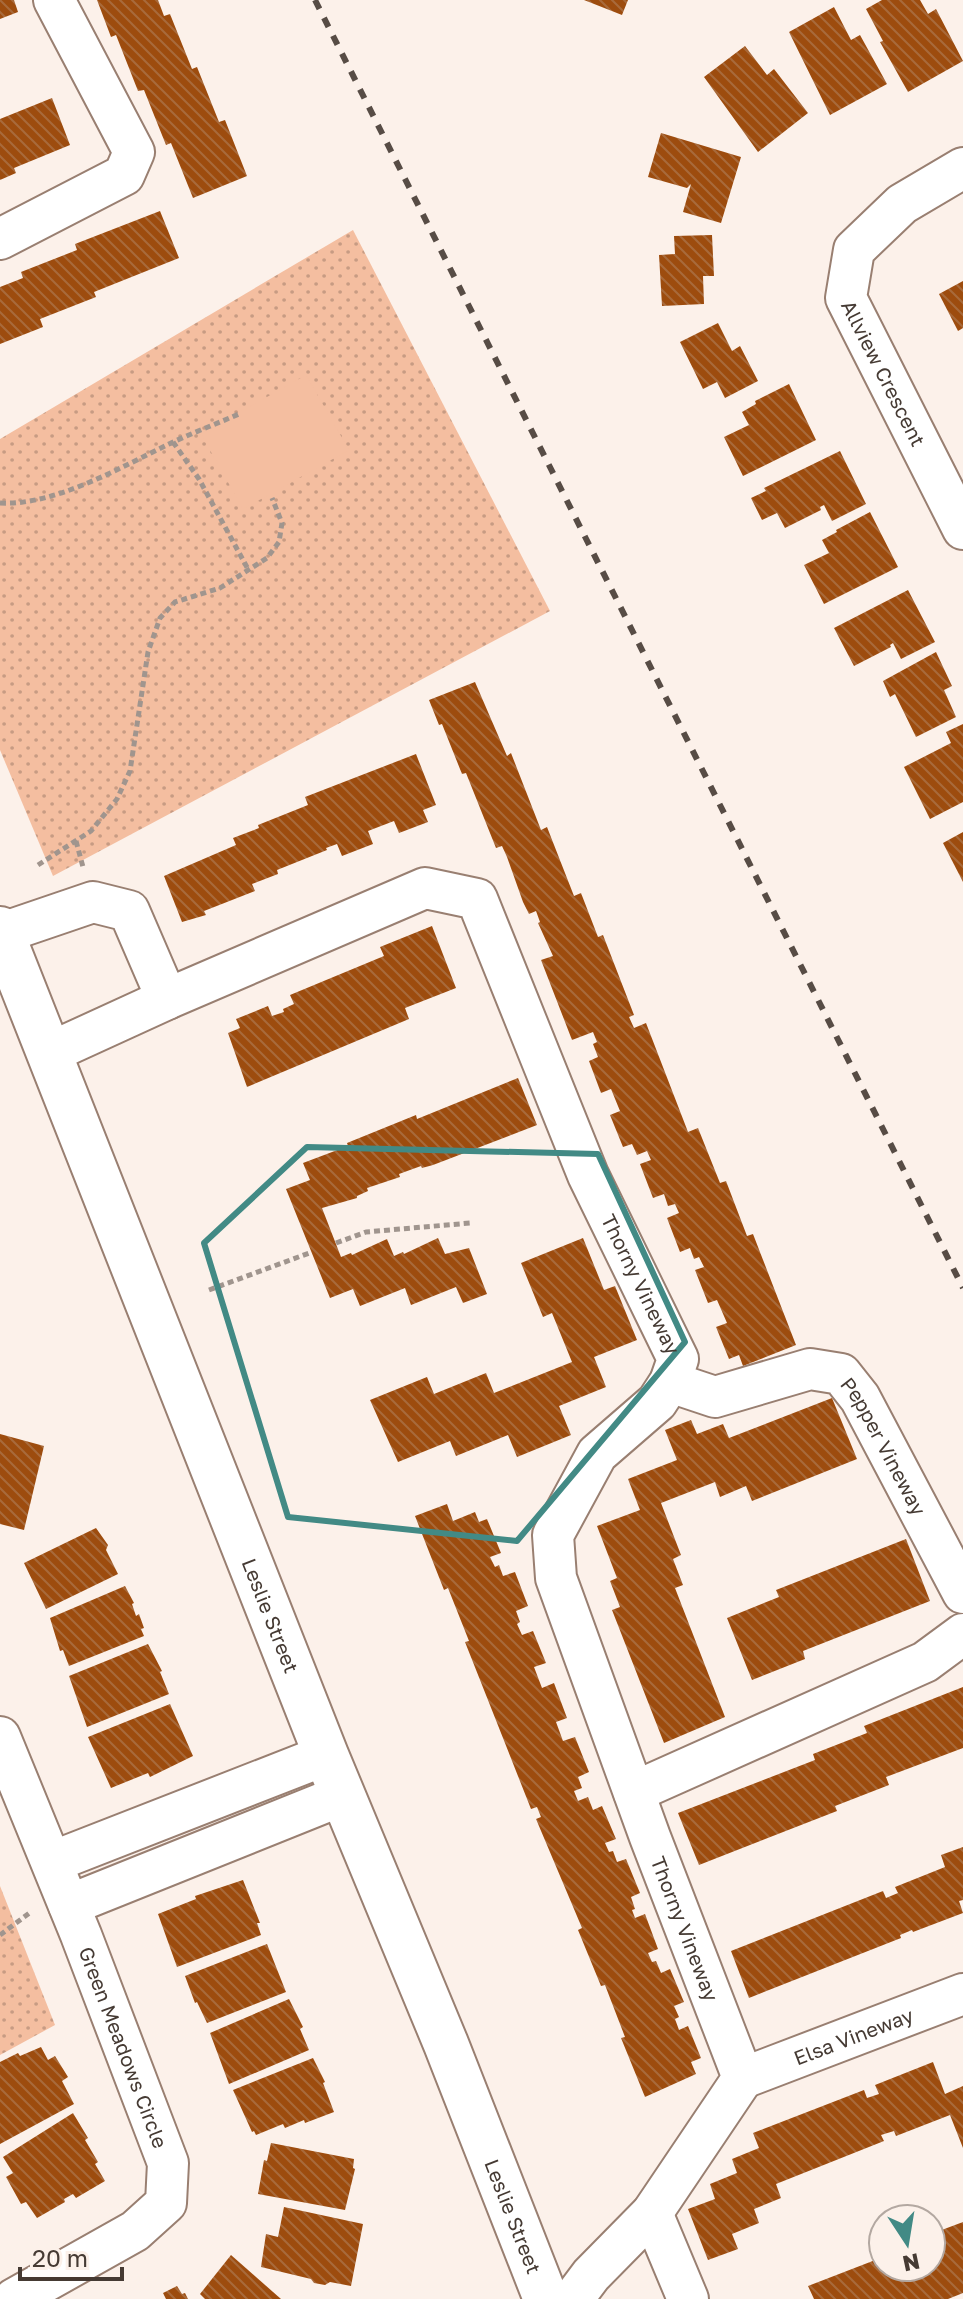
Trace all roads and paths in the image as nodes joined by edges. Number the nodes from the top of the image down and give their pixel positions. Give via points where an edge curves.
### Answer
1 (54, 0) edge
2 (963, 168) edge
3 (0, 239) edge
4 (239, 414) dead end
5 (173, 442) junction
6 (272, 498) dead end
7 (0, 503) edge
8 (963, 529) edge
9 (249, 571) junction
10 (38, 865) dead end
11 (1, 931) edge
12 (167, 999) junction
13 (49, 1053) junction
14 (470, 1223) dead end
15 (336, 1243) dead end
16 (312, 1252) dead end
17 (209, 1290) dead end
18 (670, 1382) junction
19 (963, 1593) edge
20 (963, 1634) edge
21 (0, 1737) edge
22 (326, 1755) junction
23 (634, 1792) junction
24 (343, 1795) junction
25 (52, 1862) junction
26 (69, 1905) junction
27 (963, 1994) edge
28 (743, 2078) junction
29 (652, 2213) junction
30 (14, 2299) edge
31 (546, 2299) edge
32 (573, 2299) edge
33 (688, 2299) edge

1 - 3 street via 134,152 124,175
2 - 8 street, Allview Crescent via 902,204 854,250 846,298
4 - 5 path
5 - 7 path via 90,483 17,504
5 - 9 path
6 - 9 path via 282,523 279,542
9 - 10 path via 220,588 175,602 160,618 148,652 130,771 117,799 91,831
11 - 12 street via 93,902 129,911
11 - 13 main road, Leslie Street
12 - 13 street, Thorny Vineway
12 - 18 street, Thorny Vineway via 425,888 477,899 588,1175 678,1359
13 - 22 main road, Leslie Street
14 - 15 path via 366,1232
16 - 17 path
18 - 19 street, Pepper Vineway via 715,1397 810,1369 841,1374 860,1398
18 - 23 street, Thorny Vineway via 657,1402 597,1454 553,1535 556,1578
20 - 23 street via 925,1662
21 - 25 street, Green Meadows Circle
22 - 24 main road, Leslie Street
22 - 25 street
23 - 28 street, Thorny Vineway
24 - 26 street
24 - 31 main road, Leslie Street
25 - 26 street, Green Meadows Circle
26 - 30 street, Green Meadows Circle via 168,2163 166,2203 135,2231
27 - 28 street, Elsa Vineway
28 - 29 street
29 - 32 street
29 - 33 street

